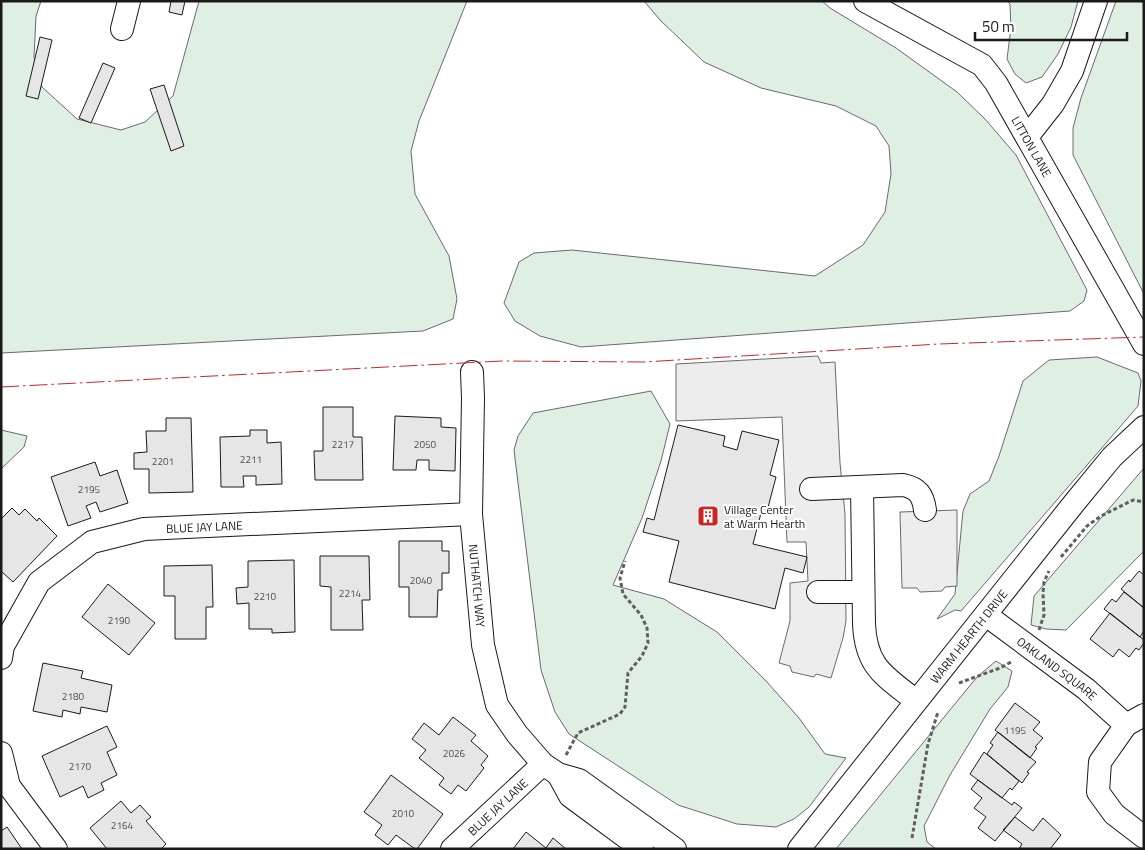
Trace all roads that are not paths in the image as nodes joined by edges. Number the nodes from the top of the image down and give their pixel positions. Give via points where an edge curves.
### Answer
1 (130, 1) edge
2 (865, 1) edge
3 (1096, 1) edge
4 (122, 29) dead end
5 (1027, 137) junction
6 (1144, 344) edge
7 (472, 372) dead end
8 (1144, 427) edge
9 (862, 487) junction
10 (810, 489) dead end
11 (925, 510) dead end
12 (471, 514) junction
13 (818, 592) dead end
14 (864, 592) junction
15 (986, 615) junction
16 (1, 658) edge
17 (916, 701) junction
18 (1135, 720) edge
19 (1, 753) edge
20 (550, 769) junction
21 (1144, 837) edge
22 (56, 849) edge
23 (452, 849) edge
24 (642, 849) edge
25 (675, 849) edge
26 (799, 849) edge

1 - 4 street
2 - 5 street, LITTON LANE via 982,65
3 - 5 street via 1072,71 1053,104
5 - 6 street, LITTON LANE
7 - 12 street, NUTHATCH WAY
8 - 15 street, WARM HEARTH DRIVE via 1106,464
9 - 10 street
9 - 11 street via 912,487 919,491
9 - 14 street
12 - 16 street, BLUE JAY LANE via 144,529 92,542 39,582 3,646
12 - 20 street, NUTHATCH WAY via 483,645 497,705 517,734
13 - 14 street
14 - 17 street via 864,637 871,659
15 - 17 street, WARM HEARTH DRIVE
15 - 18 street, OAKLAND SQUARE via 1086,689
17 - 26 street, WARM HEARTH DRIVE
18 - 21 street, OAKLAND SQUARE via 1100,762 1098,792 1114,814
19 - 22 street via 9,786
20 - 23 street, BLUE JAY LANE
20 - 24 street, NUTHATCH WAY via 570,796
20 - 25 street via 579,780

